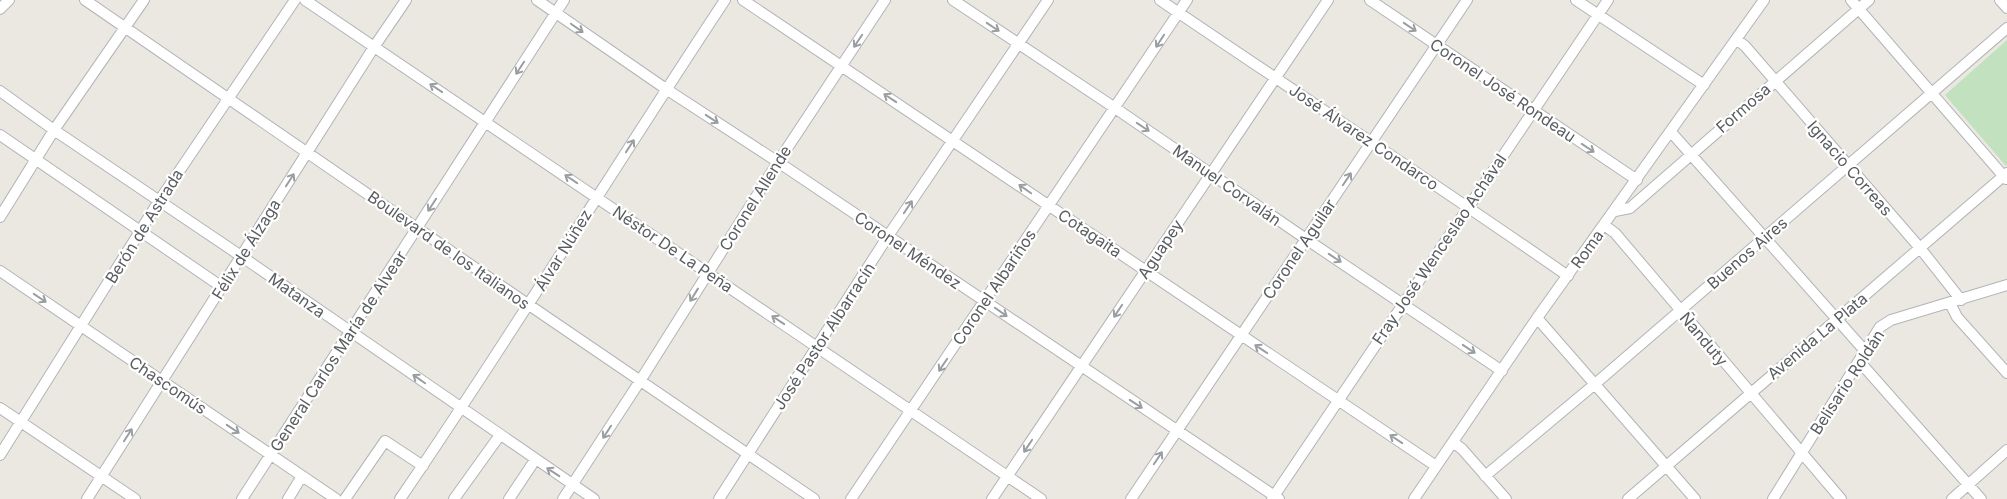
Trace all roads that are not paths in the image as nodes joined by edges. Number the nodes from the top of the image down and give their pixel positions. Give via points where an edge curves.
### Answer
1 (9, 0) edge
2 (85, 0) edge
3 (144, 0) edge
4 (295, 0) edge
5 (305, 0) edge
6 (406, 0) edge
7 (537, 0) edge
8 (564, 0) edge
9 (725, 0) edge
10 (743, 0) edge
11 (886, 0) edge
12 (953, 0) edge
13 (1048, 0) edge
14 (1160, 0) edge
15 (1187, 0) edge
16 (1328, 0) edge
17 (1370, 0) edge
18 (1468, 0) edge
19 (1576, 0) edge
20 (1608, 0) edge
21 (1764, 0) edge
22 (1851, 0) edge
23 (1869, 0) edge
24 (2000, 0) edge
25 (2007, 8) edge
26 (0, 9) edge
27 (1858, 9) junction
28 (1178, 12) junction
29 (556, 13) junction
30 (1598, 15) junction
31 (125, 28) junction
32 (2007, 28) edge
33 (1736, 39) junction
34 (1018, 44) junction
35 (1437, 46) junction
36 (374, 47) junction
37 (842, 65) junction
38 (1275, 78) junction
39 (1775, 81) junction
40 (1704, 85) junction
41 (666, 89) junction
42 (0, 91) edge
43 (1932, 92) junction
44 (227, 99) junction
45 (1115, 108) junction
46 (1532, 110) junction
47 (486, 122) junction
48 (54, 130) junction
49 (1671, 132) junction
50 (0, 135) edge
51 (953, 140) junction
52 (1371, 143) junction
53 (307, 154) junction
54 (1691, 154) junction
55 (36, 160) junction
56 (778, 162) junction
57 (1848, 165) junction
58 (1212, 174) junction
59 (2006, 176) edge
60 (1637, 180) junction
61 (597, 196) junction
62 (158, 201) junction
63 (1049, 206) junction
64 (1468, 206) junction
65 (1615, 211) junction
66 (0, 217) edge
67 (1604, 225) junction
68 (417, 228) junction
69 (140, 230) junction
70 (888, 236) junction
71 (1764, 237) junction
72 (1306, 239) junction
73 (1920, 248) junction
74 (241, 256) junction
75 (1146, 270) junction
76 (0, 271) edge
77 (708, 273) junction
78 (1568, 276) junction
79 (2007, 285) edge
80 (222, 287) junction
81 (1961, 300) junction
82 (985, 301) junction
83 (1950, 303) junction
84 (1403, 304) junction
85 (529, 306) junction
86 (1680, 310) junction
87 (1537, 318) junction
88 (1837, 318) junction
89 (81, 326) junction
90 (350, 333) junction
91 (1241, 336) junction
92 (818, 347) junction
93 (1865, 350) junction
94 (1859, 360) junction
95 (1080, 367) junction
96 (1502, 371) junction
97 (2007, 373) edge
98 (163, 381) junction
99 (640, 381) junction
100 (1595, 384) junction
101 (1750, 393) junction
102 (1338, 400) junction
103 (0, 408) edge
104 (460, 408) junction
105 (912, 410) junction
106 (20, 421) junction
107 (1176, 431) junction
108 (500, 435) junction
109 (1453, 442) junction
110 (2007, 450) edge
111 (749, 454) junction
112 (1801, 454) junction
113 (0, 455) edge
114 (270, 455) junction
115 (535, 460) junction
116 (423, 466) junction
117 (1436, 466) junction
118 (1666, 466) junction
119 (101, 476) junction
120 (302, 476) junction
121 (1007, 476) junction
122 (1485, 476) junction
123 (572, 484) junction
124 (1968, 485) junction
125 (1275, 498) edge
126 (87, 499) edge
127 (135, 499) edge
128 (242, 499) edge
129 (288, 499) edge
130 (336, 499) edge
131 (345, 499) edge
132 (400, 499) edge
133 (454, 499) edge
134 (509, 499) edge
135 (563, 499) edge
136 (594, 499) edge
137 (719, 499) edge
138 (814, 499) edge
139 (851, 499) edge
140 (992, 499) edge
141 (1041, 499) edge
142 (1131, 499) edge
143 (1414, 499) edge
144 (1506, 499) edge
145 (1628, 499) edge
146 (1695, 499) edge
147 (1773, 499) edge
148 (1841, 499) edge
149 (1952, 499) edge
150 (1981, 499) edge

1 - 26 street
2 - 31 street, Boulevard de los Italianos
3 - 31 street
4 - 44 street, Berón de Astrada
5 - 36 street, Néstor De La Peña
6 - 36 street, Félix de Álzaga
7 - 29 street, Coronel Méndez
8 - 29 street, General Carlos María de Alvear
9 - 41 street, Álvar Núñez
10 - 37 street, Cotagaita
11 -> 37 street, Coronel Allende
12 -> 34 street, Manuel Corvalán
13 - 34 street, José Pastor Albarracín
14 - 28 street, José Álvarez Condarco
15 - 28 street, Coronel Albariños
16 - 38 street, Aguapey
17 -> 35 street, Coronel José Rondeau
18 - 35 street, Coronel Aguilar
19 - 30 street
20 - 30 street, Fray José Wenceslao Achával
21 - 33 street, Roma
22 - 27 street
23 - 27 street, Formosa
24 - 25 street
27 - 39 street, Formosa
27 - 43 street
28 - 38 street, José Álvarez Condarco
28 -> 45 street, Coronel Albariños
29 -> 41 street, Coronel Méndez
29 -> 47 street, General Carlos María de Alvear
30 - 40 street
30 - 46 street, Fray José Wenceslao Achával
31 - 44 street, Boulevard de los Italianos
31 - 48 street
32 - 43 street, Buenos Aires
33 - 39 street, Ignacio Correas
33 - 40 street, Roma
34 - 45 street, Manuel Corvalán
34 - 51 street, José Pastor Albarracín
35 - 46 street, Coronel José Rondeau
35 - 52 street, Coronel Aguilar
47 -> 36 street, Néstor De La Peña
36 - 53 street, Félix de Álzaga
51 -> 37 street, Cotagaita
37 - 56 street, Coronel Allende
38 - 52 street, José Álvarez Condarco
38 - 58 street, Aguapey
39 - 54 street, Formosa
39 - 57 street, Ignacio Correas
40 - 49 street, Roma
41 -> 56 street, Coronel Méndez
61 -> 41 street, Álvar Núñez
42 - 48 street, Matanza
43 - 57 street, Buenos Aires
43 - 59 street
44 - 53 street, Boulevard de los Italianos
44 - 62 street, Berón de Astrada
45 -> 58 street, Manuel Corvalán
45 - 63 street, Coronel Albariños
46 -> 60 street, Coronel José Rondeau
46 - 64 street, Fray José Wenceslao Achával
61 -> 47 street, Néstor De La Peña
47 -> 68 street, General Carlos María de Alvear
48 - 55 street
48 - 62 street, Matanza
49 - 54 street
49 - 60 street, Roma
50 - 55 street
63 -> 51 street, Cotagaita
70 -> 51 street, José Pastor Albarracín
52 - 64 street, José Álvarez Condarco
72 -> 52 street, Coronel Aguilar
53 - 68 street, Boulevard de los Italianos
74 -> 53 street, Félix de Álzaga
54 - 65 street, Formosa via 1630,208
54 - 71 street
55 - 66 street
55 - 69 street
56 - 70 street, Coronel Méndez
56 - 77 street, Coronel Allende
57 - 71 street, Buenos Aires
57 - 73 street, Ignacio Correas
58 - 72 street, Manuel Corvalán
58 - 75 street, Aguapey
59 - 73 street, Avenida La Plata
60 - 65 street, Roma
61 - 77 street, Néstor De La Peña
61 - 85 street, Álvar Núñez
62 - 69 street, Berón de Astrada
62 - 74 street, Matanza
63 - 75 street, Cotagaita
63 - 82 street, Coronel Albariños
64 - 78 street, José Álvarez Condarco
64 - 84 street, Fray José Wenceslao Achával
65 - 67 street, Roma
67 - 78 street, Roma
67 - 86 street, Ñanduty via 1615,233
68 - 85 street, Boulevard de los Italianos
68 - 90 street, General Carlos María de Alvear
69 - 80 street
69 - 89 street, Berón de Astrada
70 - 82 street, Coronel Méndez
70 - 92 street, José Pastor Albarracín
71 - 86 street, Buenos Aires
71 - 88 street
72 -> 84 street, Manuel Corvalán
72 - 91 street, Coronel Aguilar
73 - 81 street, Ignacio Correas
73 - 88 street, Avenida La Plata
74 - 80 street, Félix de Álzaga
74 - 90 street, Matanza
75 - 91 street, Cotagaita
75 -> 95 street, Aguapey
76 -> 89 street, Chascomús
92 -> 77 street, Néstor De La Peña
77 -> 99 street, Coronel Allende
78 - 87 street, Roma
79 - 81 street, Belisario Roldán
80 - 98 street, Félix de Álzaga
81 - 83 street, Belisario Roldán
82 -> 95 street, Coronel Méndez
82 -> 105 street, Coronel Albariños
83 - 93 street, Belisario Roldán via 1886,323
83 - 97 street via 1957,317
84 -> 96 street, Manuel Corvalán
84 - 102 street, Fray José Wenceslao Achával
85 - 99 street, Boulevard de los Italianos
85 - 104 street, Álvar Núñez
86 - 100 street, Buenos Aires
86 - 101 street, Ñanduty
87 - 96 street, Roma
87 - 100 street
88 - 93 street
88 - 101 street, Avenida La Plata
89 - 98 street, Chascomús
89 - 106 street, Berón de Astrada
104 -> 90 street, Matanza
90 - 114 street, General Carlos María de Alvear
102 -> 91 street, Cotagaita
91 - 107 street, Coronel Aguilar
92 - 105 street, Néstor De La Peña
92 - 111 street, José Pastor Albarracín
93 - 94 street, Belisario Roldán
94 - 112 street, Belisario Roldán
94 - 124 street
95 -> 107 street, Coronel Méndez
95 -> 121 street, Aguapey
96 - 109 street, Roma
98 -> 114 street, Chascomús
119 -> 98 street, Félix de Álzaga
99 - 111 street, Boulevard de los Italianos
99 -> 123 street, Coronel Allende
100 - 118 street
100 - 122 street, Buenos Aires
101 - 112 street, Ñanduty
101 - 118 street, Avenida La Plata
117 -> 102 street, Cotagaita
102 - 125 street, Fray José Wenceslao Achával
103 - 106 street
104 - 108 street, Matanza
104 - 116 street, Álvar Núñez
105 - 121 street, Néstor De La Peña
105 - 139 street, Coronel Albariños
106 - 113 street, Berón de Astrada
106 - 119 street
107 - 125 street, Coronel Méndez
142 -> 107 street, Coronel Aguilar
108 - 115 street, Matanza
108 - 133 street
109 - 117 street, Roma
109 - 122 street
110 - 124 street
111 - 137 street, José Pastor Albarracín
111 - 138 street, Boulevard de los Italianos
112 - 147 street, Belisario Roldán
112 - 148 street, Ñanduty
114 - 120 street, Chascomús
114 - 128 street, General Carlos María de Alvear
123 -> 115 street, Matanza
115 - 134 street
116 - 131 street via 385,441
116 - 132 street, Álvar Núñez
117 - 143 street, Roma
118 - 145 street, Avenida La Plata
118 - 146 street
119 - 126 street, Félix de Álzaga
119 - 127 street
120 - 129 street
120 - 130 street, Chascomús
121 - 140 street, Aguapey
121 - 141 street, Néstor De La Peña
122 - 144 street
123 - 135 street, Coronel Allende
123 - 136 street, Matanza
124 - 149 street
124 - 150 street

